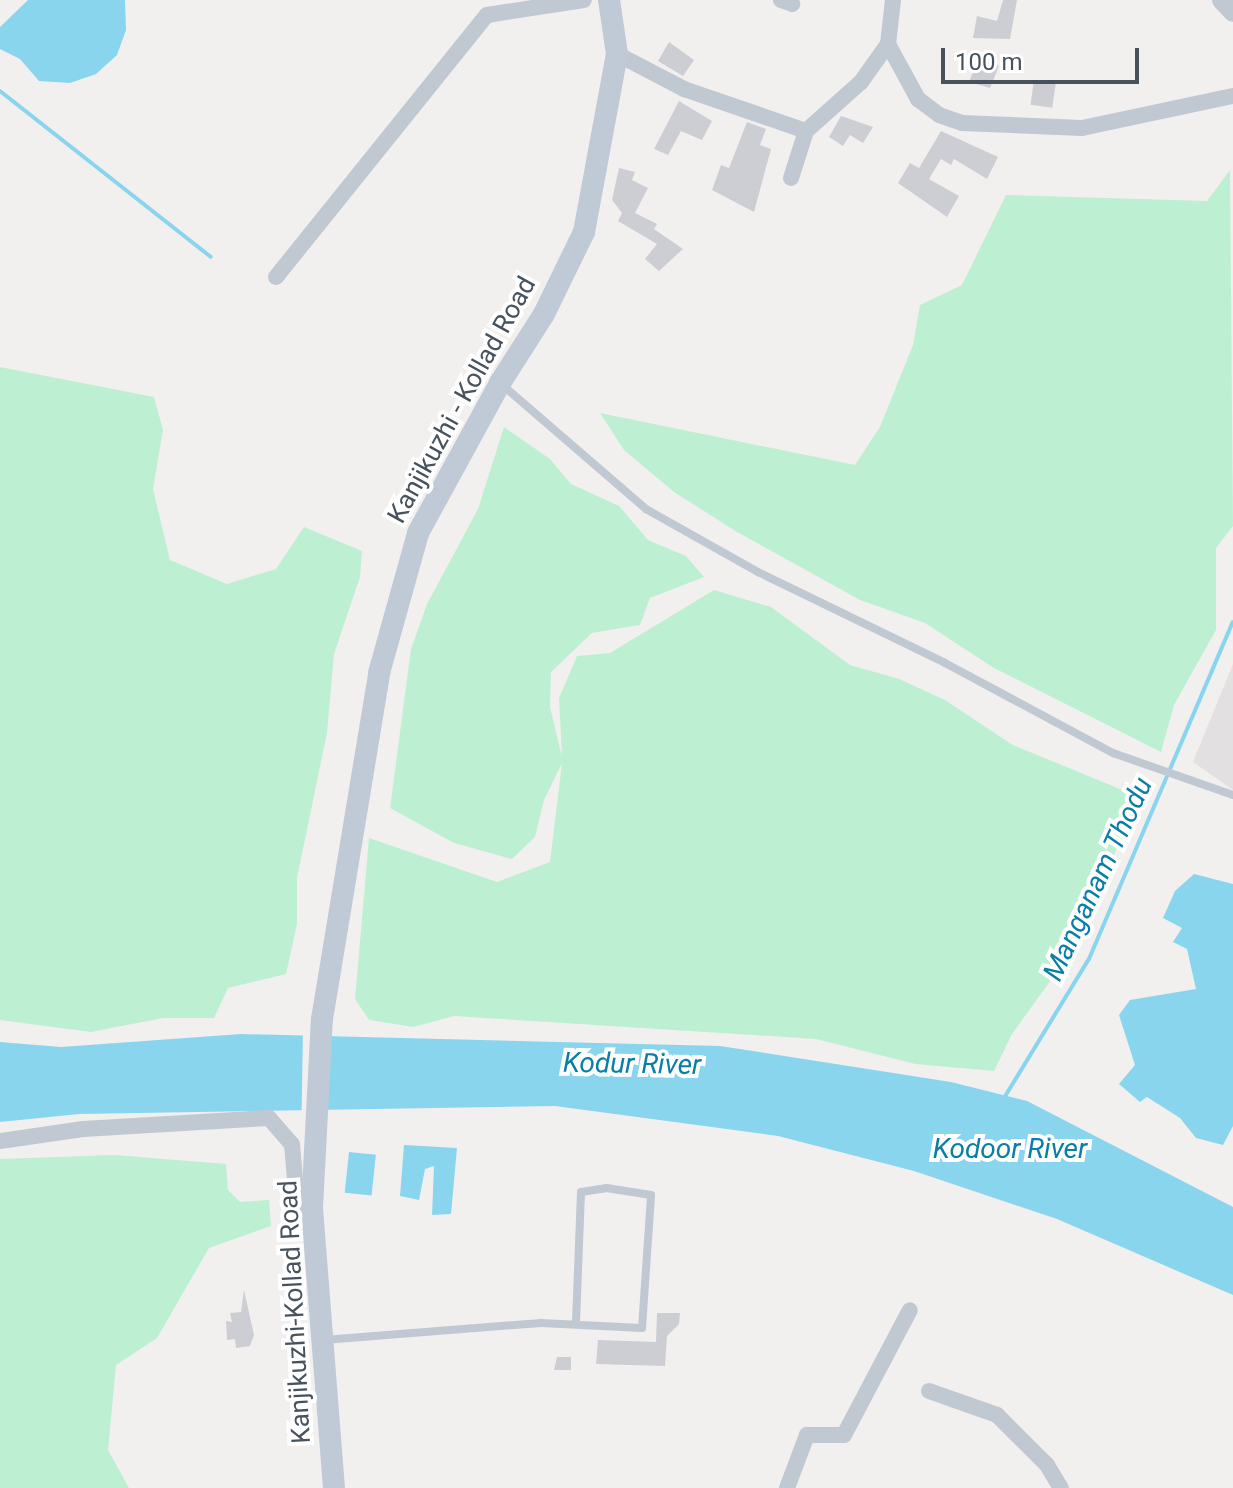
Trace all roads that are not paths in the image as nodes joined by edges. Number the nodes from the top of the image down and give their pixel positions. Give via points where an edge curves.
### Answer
1 (584, 0) edge
2 (609, 0) edge
3 (893, 0) edge
4 (1222, 0) edge
5 (1233, 12) edge
6 (888, 44) junction
7 (617, 54) junction
8 (1233, 96) edge
9 (806, 131) junction
10 (791, 178) dead end
11 (276, 277) dead end
12 (500, 383) junction
13 (1233, 795) edge
14 (318, 1133) joint
15 (0, 1141) edge
16 (312, 1208) junction
17 (910, 1310) dead end
18 (576, 1322) junction
19 (319, 1340) junction
20 (929, 1391) dead end
21 (334, 1488) edge
22 (787, 1488) edge
23 (1061, 1488) edge

1 - 11 street via 487,15
2 - 7 main road, Kanjikuzhi - Kollad Road
3 - 6 street
4 - 5 street
6 - 8 street via 918,99 962,123 1082,128
6 - 9 street via 861,82
7 - 9 street via 684,89
7 - 12 main road, Kanjikuzhi - Kollad Road via 584,232 544,314
9 - 10 street
12 - 13 lane via 646,509 758,572 1136,764
12 - 14 main road, Kanjikuzhi - Kollad Road via 418,533 379,673 322,1019
14 - 16 main road, Kanjikuzhi-Kollad Road
15 - 16 street via 83,1129 269,1118 292,1144 297,1203
16 - 19 main road, Kanjikuzhi-Kollad Road
17 - 22 street via 844,1435 807,1435
18 - 18 lane via 581,1192 607,1188 651,1195 642,1328
18 - 19 lane
19 - 21 main road, Kanjikuzhi-Kollad Road
20 - 23 street via 997,1415 1047,1465

